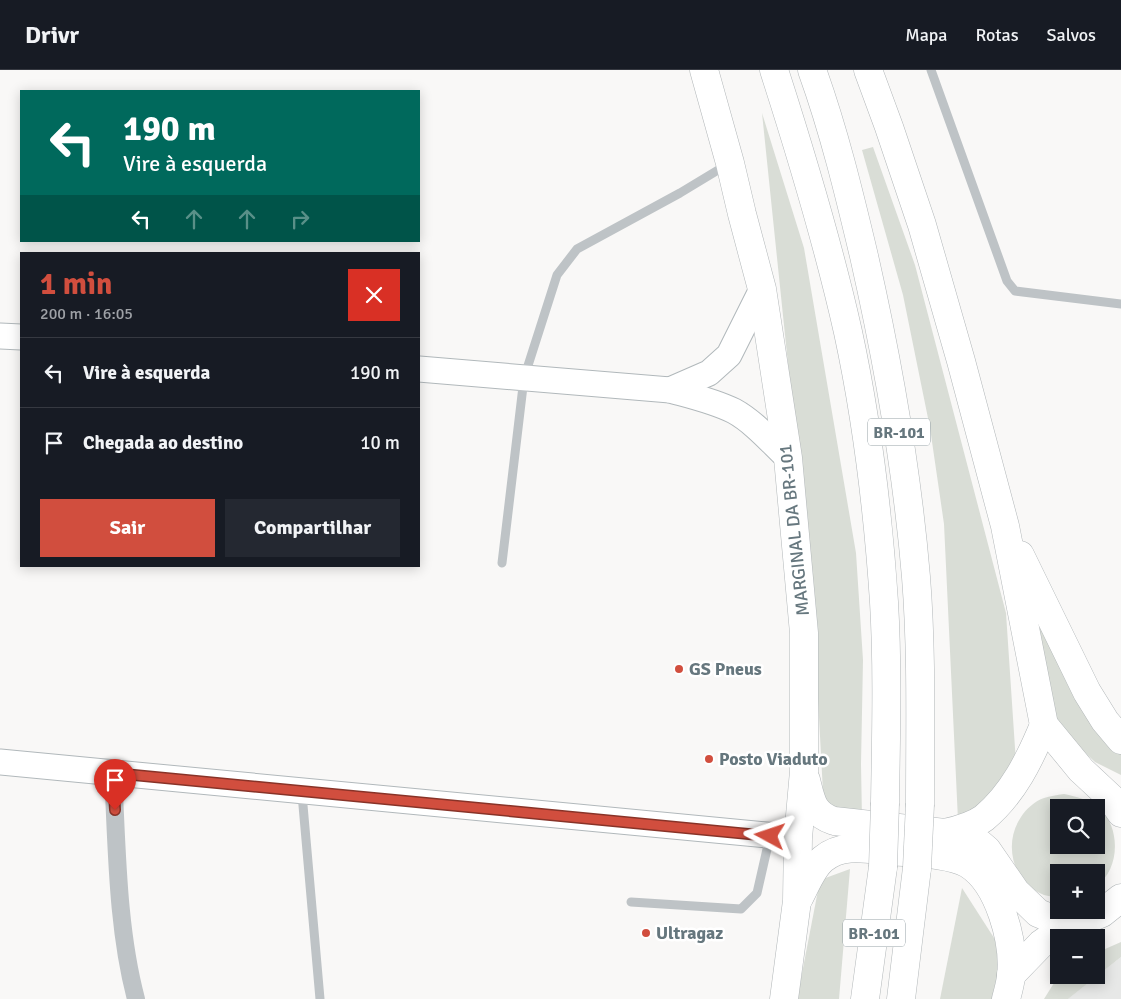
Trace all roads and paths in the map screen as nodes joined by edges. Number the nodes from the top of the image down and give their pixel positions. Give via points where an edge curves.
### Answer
1 (704, 70) edge
2 (755, 70) edge
3 (774, 70) edge
4 (812, 70) edge
5 (868, 70) edge
6 (931, 70) edge
7 (803, 159) junction
8 (730, 163) junction
9 (762, 290) junction
10 (1121, 304) edge
11 (0, 336) edge
12 (20, 337) edge
13 (420, 369) edge
14 (524, 378) junction
15 (670, 390) junction
16 (788, 458) junction
17 (1005, 526) junction
18 (502, 563) dead end
19 (1044, 725) junction
20 (1121, 740) edge
21 (0, 762) edge
22 (804, 771) junction
23 (113, 773) junction
24 (302, 791) junction
25 (1117, 804) edge
26 (945, 833) junction
27 (770, 836) junction
28 (798, 838) junction
29 (1121, 898) edge
30 (797, 901) junction
31 (631, 902) dead end
32 (1082, 920) junction
33 (1009, 987) edge
34 (136, 999) edge
35 (320, 999) edge
36 (784, 999) edge
37 (865, 999) edge
38 (901, 999) edge

1 - 8 highway, MARGINAL DA BR-101
2 - 7 highway
3 - 7 highway, BR-101
4 - 38 highway, BR-101, bridge via 827,112 877,313 894,401 916,578 920,804 917,868
5 - 17 highway via 922,225
6 - 10 lane via 1007,281 1015,291
7 - 37 highway, BR-101, bridge via 848,333 864,422 884,603 886,702 882,867
8 - 9 highway, MARGINAL DA BR-101
8 - 14 lane via 577,249 557,275
9 - 15 main road via 729,354 709,373
9 - 16 highway, MARGINAL DA BR-101
11 - 12 main road
13 - 14 main road
14 - 15 main road
14 - 18 lane
15 - 16 main road via 735,412
16 - 22 highway, MARGINAL DA BR-101 via 804,633
17 - 19 highway
17 - 20 highway via 1087,692
19 - 25 highway via 1081,770
19 - 26 highway via 1021,775 984,818 965,828
21 - 23 main road
22 - 26 highway via 813,806 824,818
22 - 28 highway, MARGINAL DA BR-101
23 - 24 main road
23 - 34 street via 123,926
24 - 27 main road
24 - 35 lane
26 - 32 highway via 970,839 987,850 1016,892 1038,913 1055,920
27 - 28 main road
27 - 31 lane via 757,893 741,910
28 - 30 highway, MARGINAL DA BR-101
29 - 32 highway via 1102,913
30 - 33 highway via 813,871 823,859 837,851 853,848 935,855 967,863 981,875 1004,916 1009,941
30 - 36 highway, MARGINAL DA BR-101
32 - 33 highway via 1041,944

